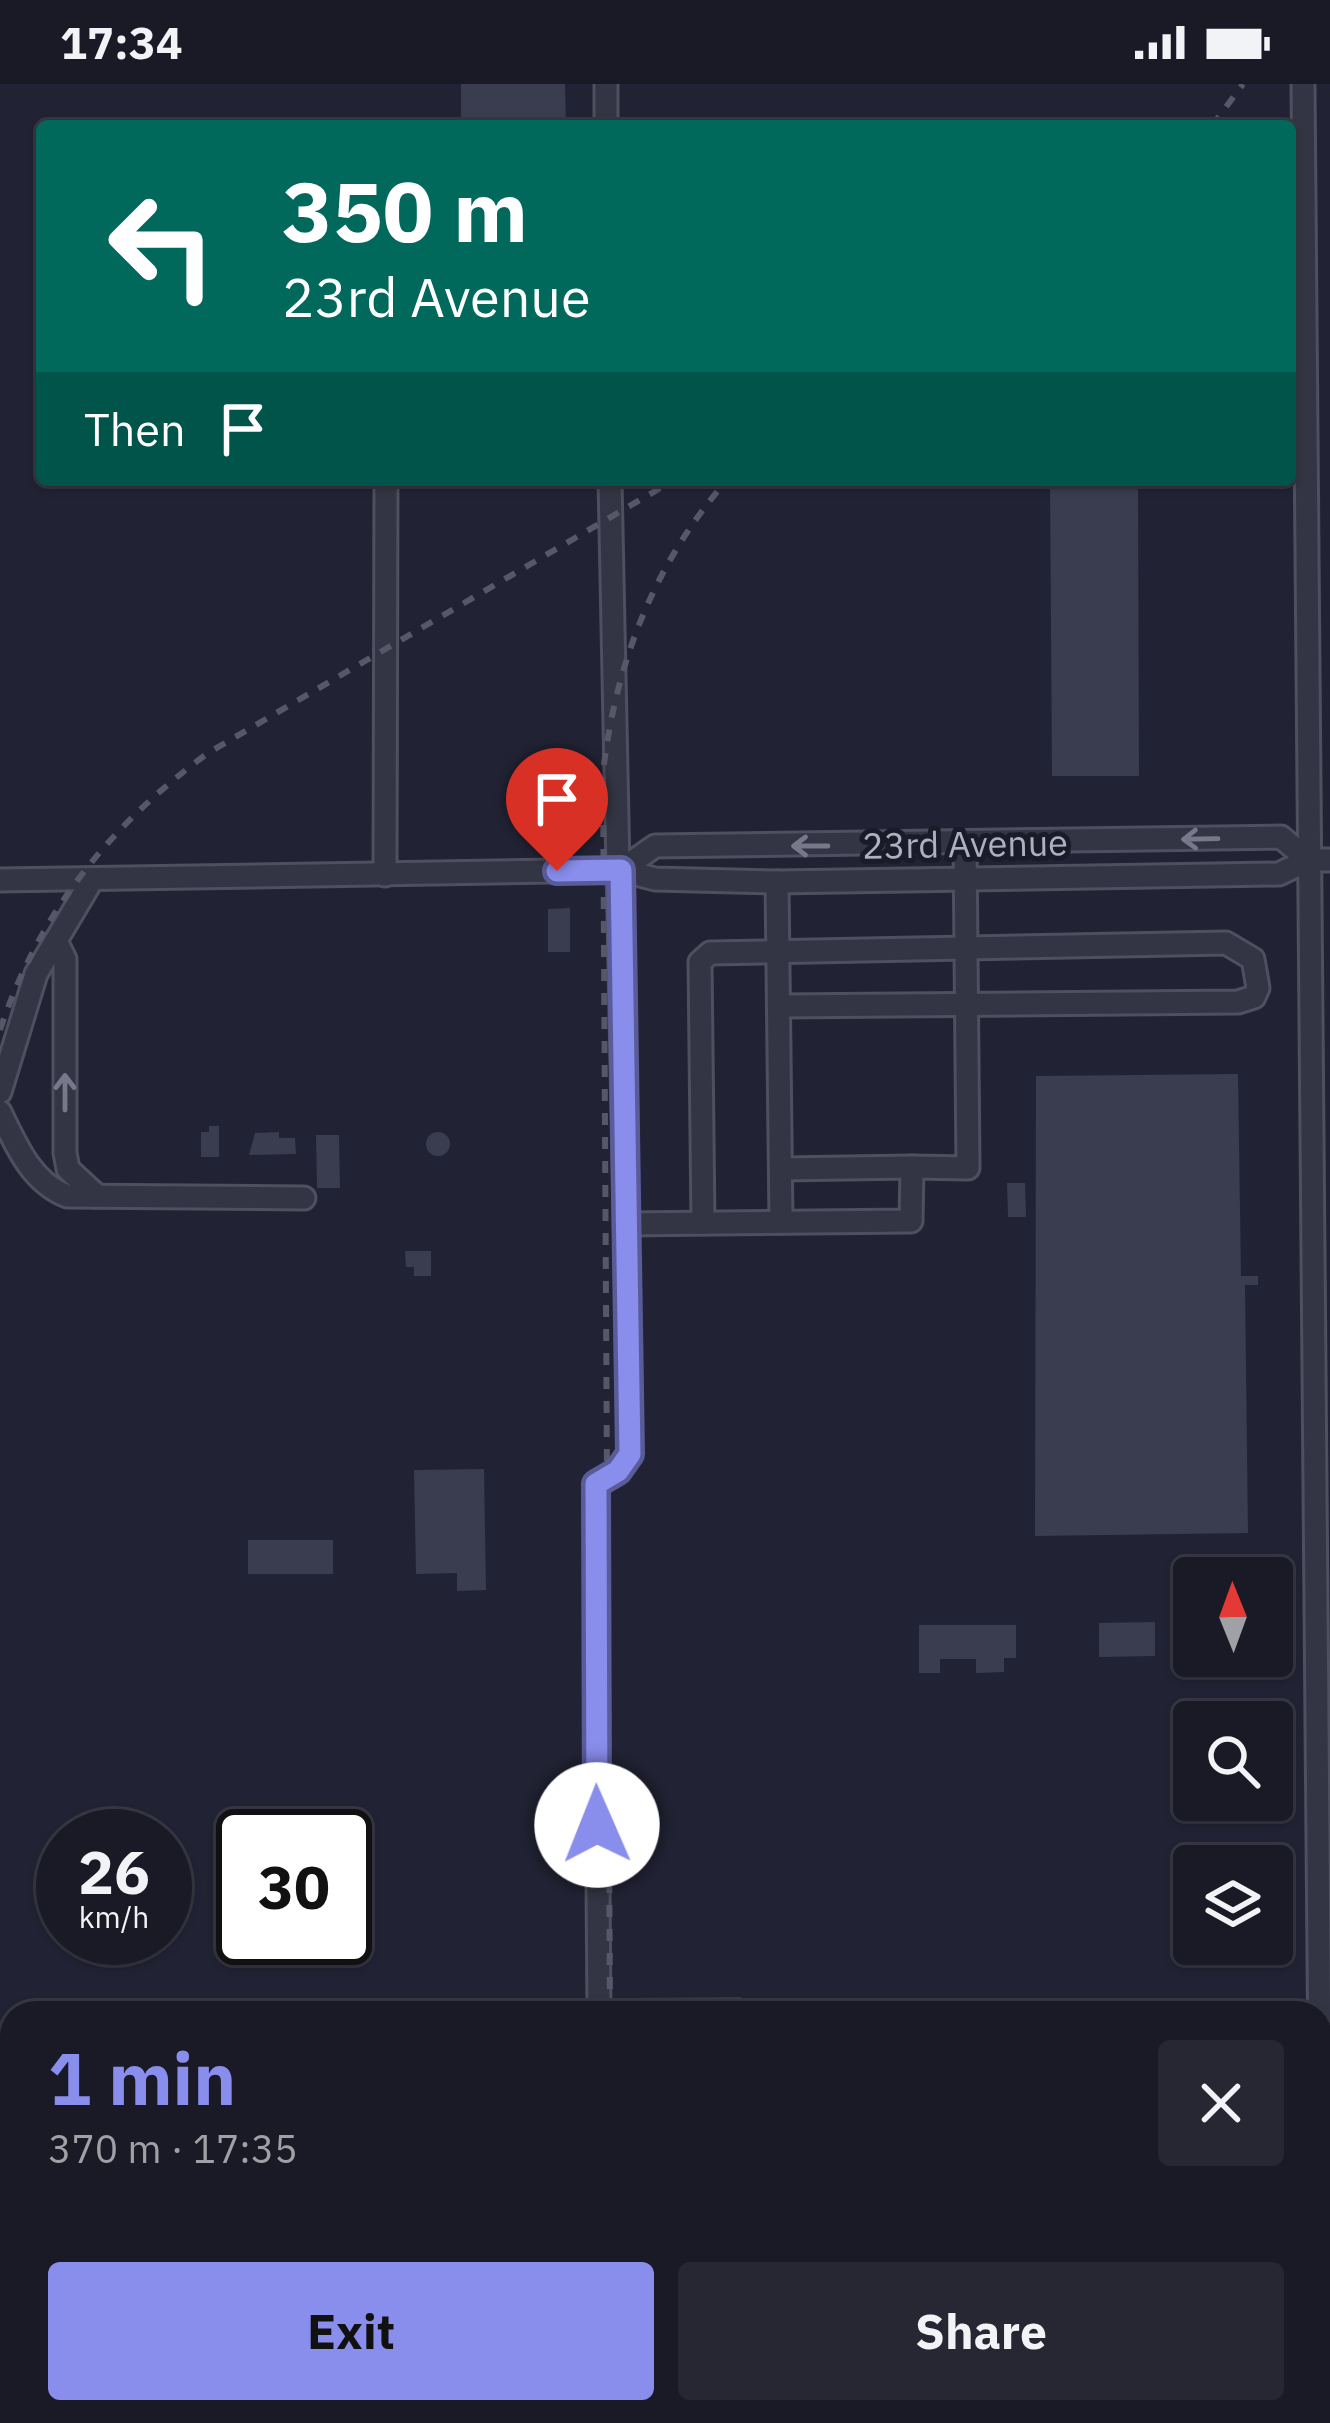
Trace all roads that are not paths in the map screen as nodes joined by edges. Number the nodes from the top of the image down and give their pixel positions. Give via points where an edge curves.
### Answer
1 (606, 84) edge
2 (1303, 84) edge
3 (606, 120) edge
4 (386, 486) edge
5 (610, 486) edge
6 (965, 844) junction
7 (1319, 860) edge
8 (621, 870) junction
9 (385, 875) junction
10 (965, 877) junction
11 (0, 880) edge
12 (92, 880) junction
13 (777, 882) junction
14 (57, 943) junction
15 (966, 944) junction
16 (778, 948) junction
17 (967, 1000) junction
18 (779, 1006) junction
19 (0, 1092) edge
20 (0, 1112) edge
21 (912, 1167) junction
22 (781, 1169) junction
23 (97, 1196) junction
24 (304, 1198) dead end
25 (781, 1222) junction
26 (704, 1223) junction
27 (626, 1224) junction
28 (599, 2001) edge
29 (1323, 2001) edge

1 - 3 street
2 - 7 street
4 - 9 street
5 - 8 street
7 -> 6 street, 23rd Avenue via 1281,837
6 -> 8 street, 23rd Avenue via 655,846
6 - 10 street
7 - 10 street, 23rd Avenue via 1279,874
7 - 29 street
8 - 9 street, 23rd Avenue
8 - 13 street, 23rd Avenue via 656,879
8 - 27 street
9 - 12 street, 23rd Avenue
10 - 13 street, 23rd Avenue
10 - 15 street
11 - 12 street, 23rd Avenue
12 - 14 street
13 - 16 street
14 - 19 street via 25,1002
23 -> 14 street via 68,1169 65,1153 65,958
15 - 16 street
15 - 17 street
15 - 17 street via 1226,943 1252,958 1258,988 1238,1002
16 - 18 street
16 - 26 street via 721,950 700,962
17 - 18 street
17 - 21 street via 968,1168
18 - 22 street
20 - 23 street via 48,1188
21 - 22 street
21 - 25 street via 911,1221
22 - 25 street
23 - 24 street
25 - 26 street
26 - 27 street
27 - 28 street via 630,1454 596,1484 595,1495

